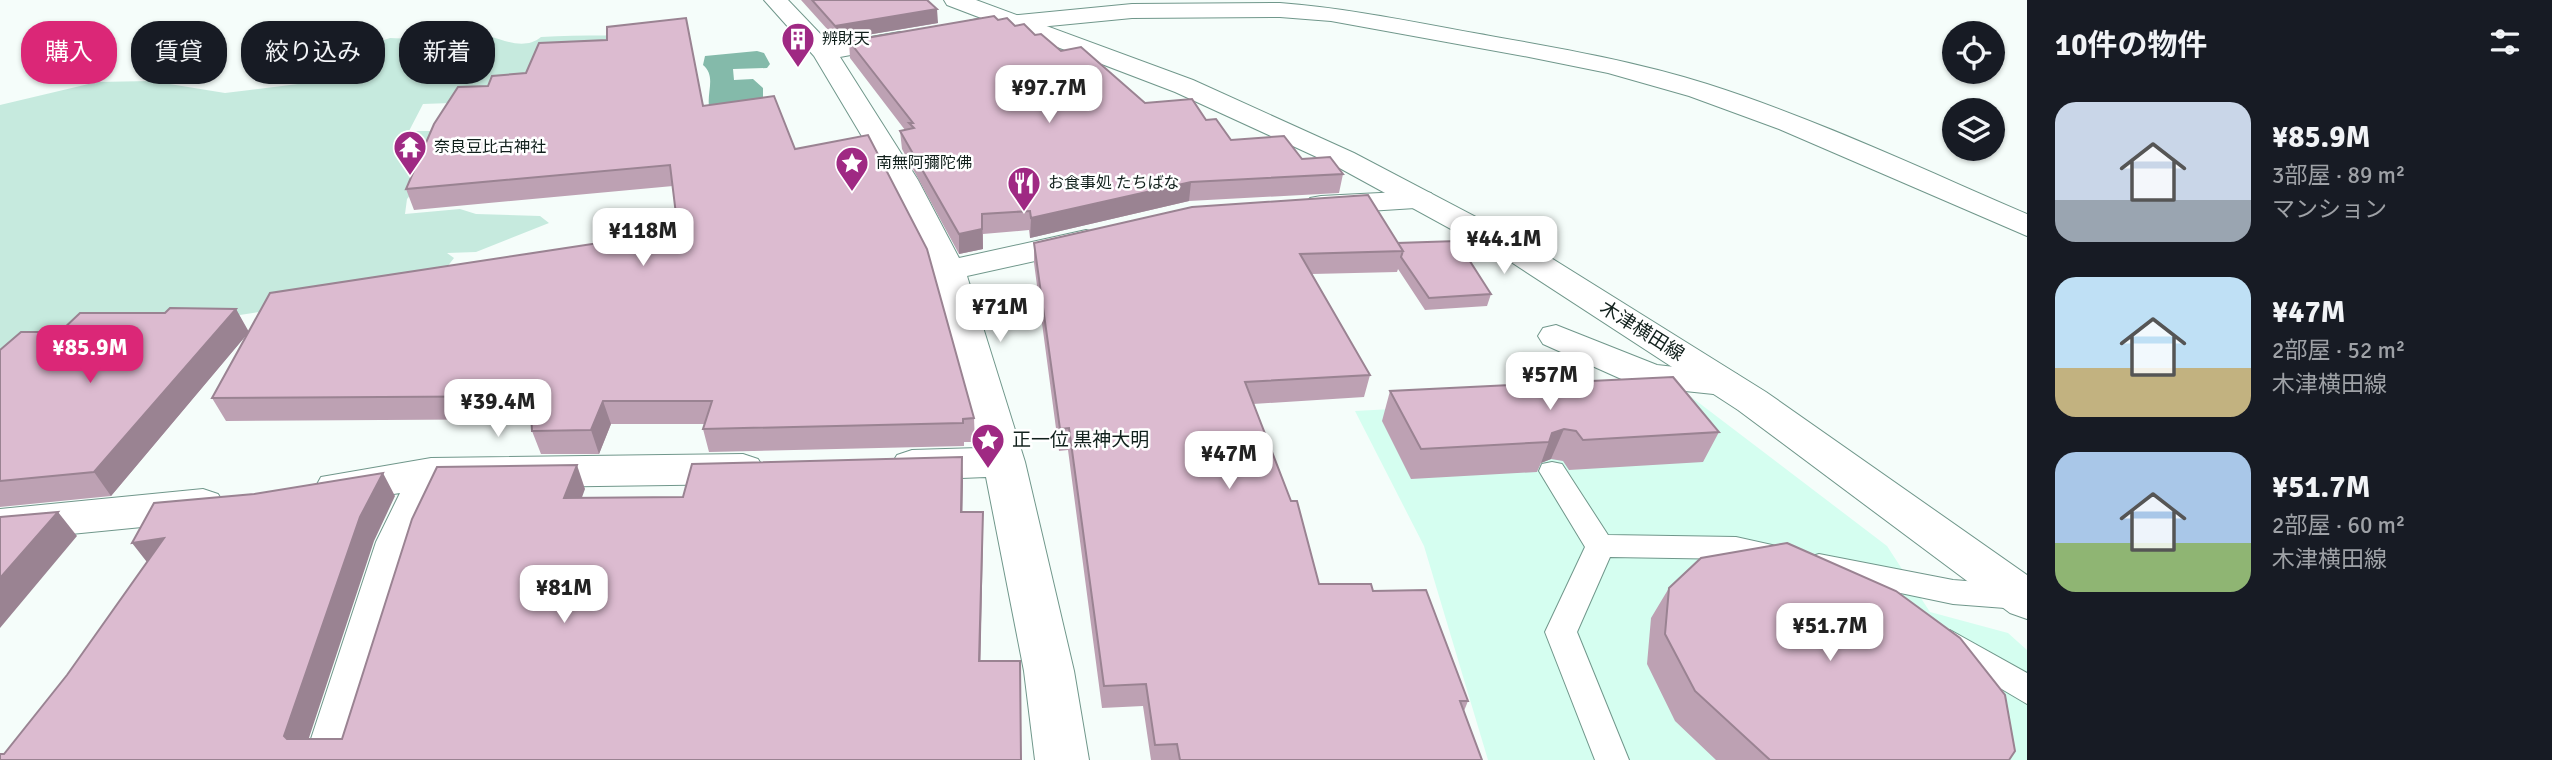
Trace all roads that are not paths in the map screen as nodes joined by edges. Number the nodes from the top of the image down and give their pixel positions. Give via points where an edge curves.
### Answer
1 (775, 0) edge
2 (951, 15) edge
3 (1009, 21) junction
4 (920, 36) edge
5 (824, 52) junction
6 (1420, 200) junction
7 (1286, 207) edge
8 (2027, 226) edge
9 (1111, 234) edge
10 (948, 270) junction
11 (1556, 336) dead end
12 (1723, 383) junction
13 (1004, 462) junction
14 (870, 467) edge
15 (777, 469) edge
16 (1552, 471) edge
17 (431, 473) junction
18 (296, 495) edge
19 (242, 502) edge
20 (0, 525) edge
21 (1600, 546) junction
22 (1823, 565) junction
23 (2025, 599) edge
24 (1891, 607) edge
25 (1925, 628) edge
26 (2027, 690) edge
27 (331, 760) edge
28 (1062, 760) edge
29 (1612, 760) edge

1 - 5 street
2 - 3 street, 木津横田線
3 - 6 street, 木津横田線 via 1184,86
3 - 8 street via 1145,11 1280,10 1373,21 1597,63 1698,90 1789,123
4 - 5 street
5 - 10 street via 903,180
6 - 7 street
6 - 12 street, 木津横田線 via 1523,255
9 - 10 street
10 - 13 street
11 - 12 street via 1651,377
12 - 23 street, 木津横田線
13 - 14 street
13 - 28 street via 1049,671
15 - 17 street
16 - 21 lane
17 - 18 street
17 - 27 street via 399,542
19 - 20 street
21 - 22 lane via 1736,548
21 - 29 lane via 1561,632
22 - 23 lane via 1953,592
22 - 24 lane
25 - 26 lane

